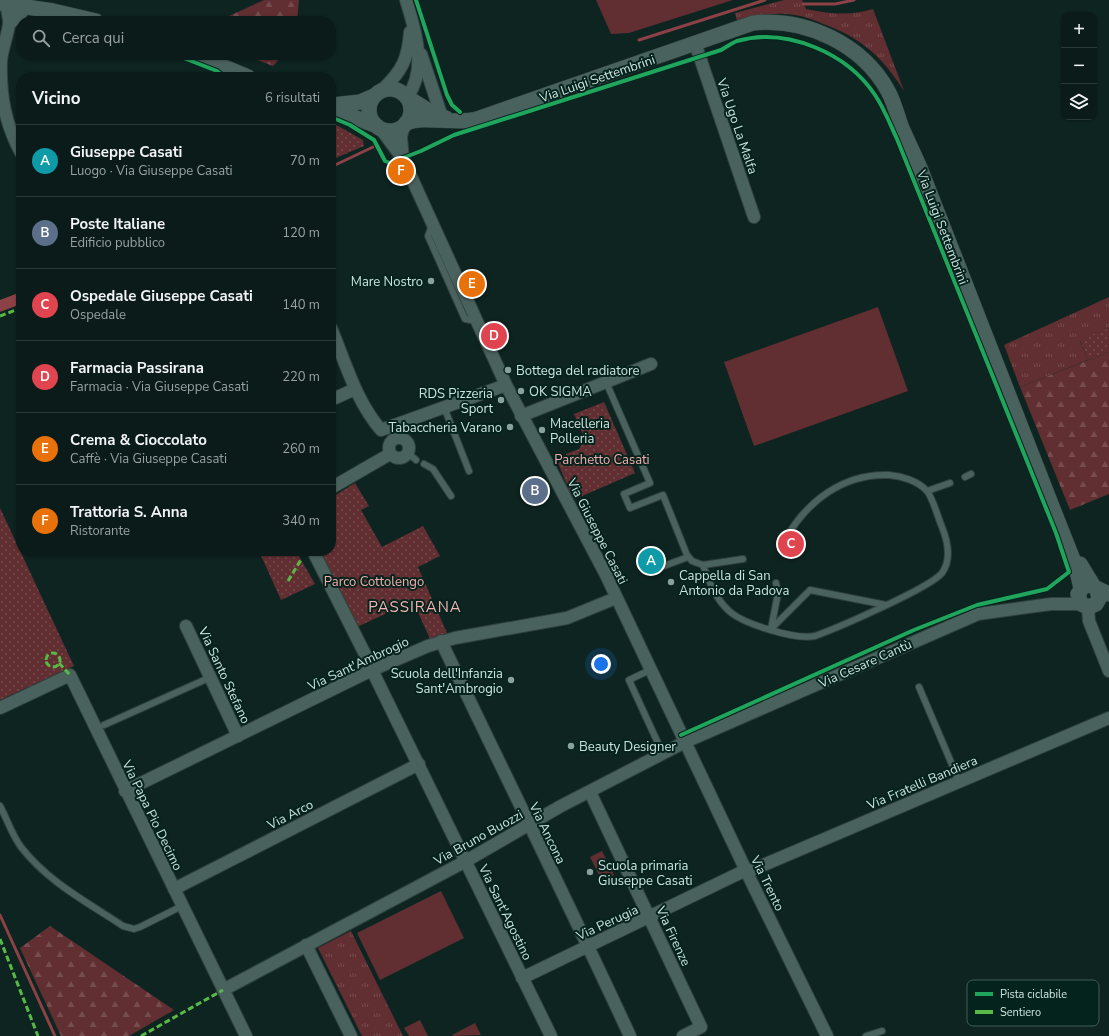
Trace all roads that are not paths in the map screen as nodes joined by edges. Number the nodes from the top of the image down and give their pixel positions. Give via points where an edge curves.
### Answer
1 (13, 4) edge
2 (407, 4) edge
3 (19, 16) edge
4 (72, 16) edge
5 (16, 18) edge
6 (9, 24) junction
7 (416, 40) junction
8 (695, 43) junction
9 (207, 60) edge
10 (236, 72) edge
11 (378, 92) junction
12 (407, 97) junction
13 (336, 105) edge
14 (336, 108) edge
15 (447, 119) junction
16 (405, 124) junction
17 (378, 127) junction
18 (16, 143) edge
19 (403, 158) junction
20 (754, 217) dead end
21 (336, 341) edge
22 (651, 364) dead end
23 (606, 382) junction
24 (506, 385) junction
25 (355, 389) junction
26 (336, 398) edge
27 (444, 407) junction
28 (521, 416) junction
29 (404, 422) junction
30 (381, 430) junction
31 (395, 443) junction
32 (424, 464) dead end
33 (469, 471) dead end
34 (971, 474) dead end
35 (964, 477) dead end
36 (950, 483) dead end
37 (336, 484) edge
38 (927, 491) junction
39 (451, 496) dead end
40 (785, 540) dead end
41 (316, 556) edge
42 (688, 557) junction
43 (743, 559) dead end
44 (703, 565) junction
45 (648, 572) dead end
46 (776, 583) dead end
47 (1092, 597) edge
48 (616, 598) junction
49 (886, 605) junction
50 (186, 626) dead end
51 (771, 629) junction
52 (441, 641) junction
53 (373, 670) junction
54 (650, 670) junction
55 (1109, 671) edge
56 (211, 677) junction
57 (919, 687) dead end
58 (0, 708) edge
59 (1109, 718) edge
60 (104, 725) dead end
61 (238, 736) junction
62 (685, 742) junction
63 (663, 754) junction
64 (419, 764) junction
65 (959, 781) junction
66 (125, 791) junction
67 (590, 792) junction
68 (0, 806) edge
69 (528, 826) junction
70 (466, 861) junction
71 (746, 871) junction
72 (174, 889) junction
73 (182, 906) junction
74 (650, 918) junction
75 (306, 945) junction
76 (589, 946) junction
77 (522, 978) junction
78 (223, 990) junction
79 (882, 1031) dead end
80 (246, 1036) edge
81 (351, 1036) edge
82 (551, 1036) edge
83 (630, 1036) edge
84 (683, 1036) edge
85 (827, 1036) edge
86 (866, 1036) edge

1 - 3 street
1 - 4 street
1 - 6 street
2 - 7 street via 413,19
2 - 11 street via 410,30 408,50 399,72
5 - 6 street
6 - 18 street via 0,62 1,94 3,111
7 - 12 street via 416,78 414,87
7 - 15 street
8 - 15 street, Via Luigi Settembrini via 478,119 462,122
8 - 20 street, Via Ugo La Malfa
8 - 47 street, Via Luigi Settembrini via 740,28 806,36 839,52 869,77 901,124 920,168 1076,568
9 - 10 street
11 - 12 street via 397,89
11 - 13 street via 360,102
11 - 17 street via 371,100 369,112 371,120
12 - 15 street, Via Luigi Settembrini
12 - 16 street via 411,108 410,117
14 - 17 street
15 - 16 street, Via Luigi Settembrini via 414,120
16 - 17 street via 392,131
16 - 19 street, Via Giuseppe Casati via 401,138
17 - 19 street, Via Giuseppe Casati
19 - 24 street, Via Giuseppe Casati
21 - 25 street
22 - 23 street
23 - 28 street
23 - 42 lane via 650,483 624,494 630,508 663,495
24 - 27 street
24 - 28 street, Via Giuseppe Casati
25 - 26 street
25 - 30 street via 370,418
27 - 29 street
27 - 33 lane
28 - 48 street, Via Giuseppe Casati
29 - 30 street
29 - 31 street via 402,432
30 - 31 street
31 - 31 street via 400,459 412,457 409,445
31 - 37 street
32 - 39 lane via 433,469
34 - 35 lane
36 - 38 lane
38 - 40 lane via 898,476 881,475 850,480 831,489 815,502 798,519
38 - 49 lane via 947,543 945,567 935,580
41 - 53 street, Via Sant'Agostino
42 - 44 lane
42 - 45 lane
43 - 44 lane
44 - 51 lane via 716,596 729,612
46 - 51 lane via 778,592
47 - 55 street via 1089,621
47 - 62 street, Via Cesare Cantù via 970,617
48 - 52 street, Via Sant'Ambrogio via 567,618 517,625
48 - 54 street, Via Giuseppe Casati
49 - 51 lane via 815,636 802,638
49 - 51 lane via 810,590
50 - 56 street, Via Santo Stefano
52 - 53 street, Via Sant'Ambrogio
52 - 69 street, Via Ancona
53 - 61 street, Via Sant'Ambrogio
53 - 64 street, Via Sant'Agostino
54 - 62 street, Via Giuseppe Casati
54 - 63 lane via 628,680
56 - 60 lane
56 - 61 street, Via Santo Stefano
57 - 65 lane
58 - 66 street, Via Papa Pio Decimo via 70,675
59 - 65 street, Via Fratelli Bandiera
61 - 66 street, Via Sant'Ambrogio
62 - 63 street, Via Bruno Buozzi
62 - 71 street, Via Trento
63 - 67 street, Via Bruno Buozzi
64 - 70 street, Via Sant'Agostino
64 - 72 street, Via Arco
65 - 71 street, Via Fratelli Bandiera
66 - 72 street, Via Papa Pio Decimo
67 - 69 street, Via Bruno Buozzi
67 - 74 street, Via Firenze
68 - 73 lane via 20,846 32,860 57,883 123,926 134,929 140,927
69 - 70 street, Via Bruno Buozzi
69 - 76 street, Via Ancona
70 - 75 street, Via Bruno Buozzi
70 - 77 street, Via Sant'Agostino
71 - 74 street, Via Perugia
71 - 85 street, Via Trento
72 - 73 street, Via Papa Pio Decimo
73 - 78 street, Via Papa Pio Decimo
74 - 76 street, Via Perugia
74 - 84 street, Via Firenze via 701,1027
75 - 78 street, Via Bruno Buozzi
75 - 81 street
76 - 77 street, Via Perugia
76 - 83 street, Via Ancona
77 - 82 street, Via Sant'Agostino
78 - 80 street, Via Papa Pio Decimo
79 - 86 lane

